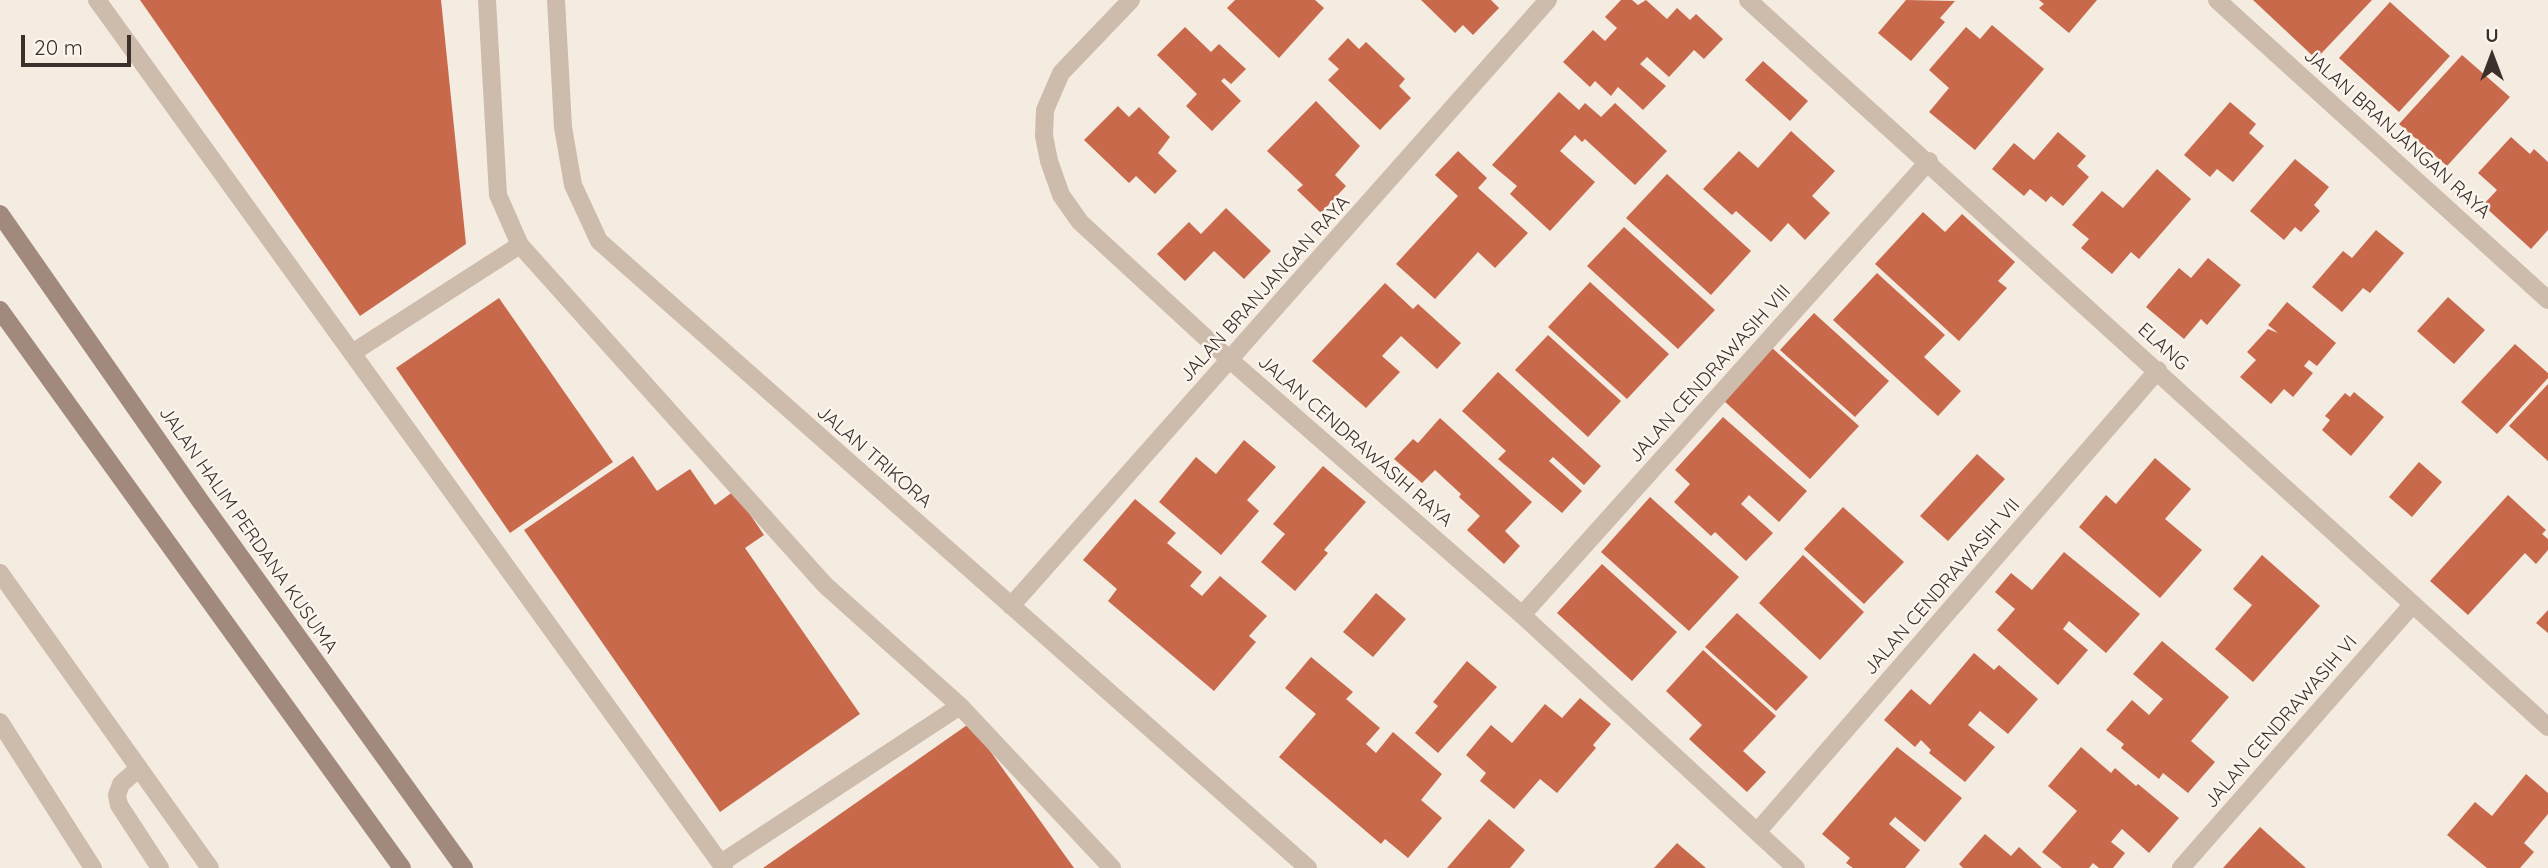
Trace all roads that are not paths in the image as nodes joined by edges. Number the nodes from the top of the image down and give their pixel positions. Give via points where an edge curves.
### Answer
1 (97, 0) edge
2 (488, 0) edge
3 (556, 0) edge
4 (1131, 0) edge
5 (1548, 0) edge
6 (1748, 0) edge
7 (2217, 0) edge
8 (1929, 162) junction
9 (0, 214) edge
10 (520, 245) junction
11 (2548, 300) edge
12 (0, 310) edge
13 (352, 354) junction
14 (1230, 360) junction
15 (2158, 370) junction
16 (0, 572) edge
17 (13, 593) junction
18 (2413, 604) junction
19 (0, 606) edge
20 (1011, 606) junction
21 (1522, 615) junction
22 (960, 706) junction
23 (0, 722) edge
24 (2548, 727) edge
25 (138, 768) junction
26 (1757, 832) junction
27 (722, 866) edge
28 (93, 868) edge
29 (160, 868) edge
30 (210, 868) edge
31 (402, 868) edge
32 (464, 868) edge
33 (1112, 868) edge
34 (1308, 868) edge
35 (1796, 868) edge
36 (2181, 868) edge

1 - 13 street
2 - 10 street via 498,195
3 - 20 street, JALAN TRIKORA via 563,127 573,185 599,241
4 - 14 street, JALAN CENDRAWASIH RAYA via 1061,73 1045,110 1049,162 1061,195 1080,222
5 - 14 street, JALAN BRANJANGAN RAYA
6 - 8 street, ELANG
7 - 11 street, JALAN BRANJANGAN RAYA
8 - 15 street, ELANG
8 - 21 street, JALAN CENDRAWASIH VIII
9 - 32 street, JALAN HALIM PERDANA KUSUMA
10 - 13 street
10 - 22 street via 825,585
12 - 31 street
13 - 27 street
14 - 20 street, JALAN BRANJANGAN RAYA
14 - 21 street, JALAN CENDRAWASIH RAYA
15 - 18 street, ELANG
15 - 26 street, JALAN CENDRAWASIH VII
16 - 17 street
17 - 19 street
17 - 25 street
18 - 24 street, ELANG
18 - 36 street, JALAN CENDRAWASIH VI
20 - 34 street, JALAN TRIKORA
21 - 26 street, JALAN CENDRAWASIH RAYA
22 - 27 street
22 - 33 street
23 - 28 street
25 - 29 street via 121,784 119,805
25 - 30 street
26 - 35 street, JALAN CENDRAWASIH RAYA

